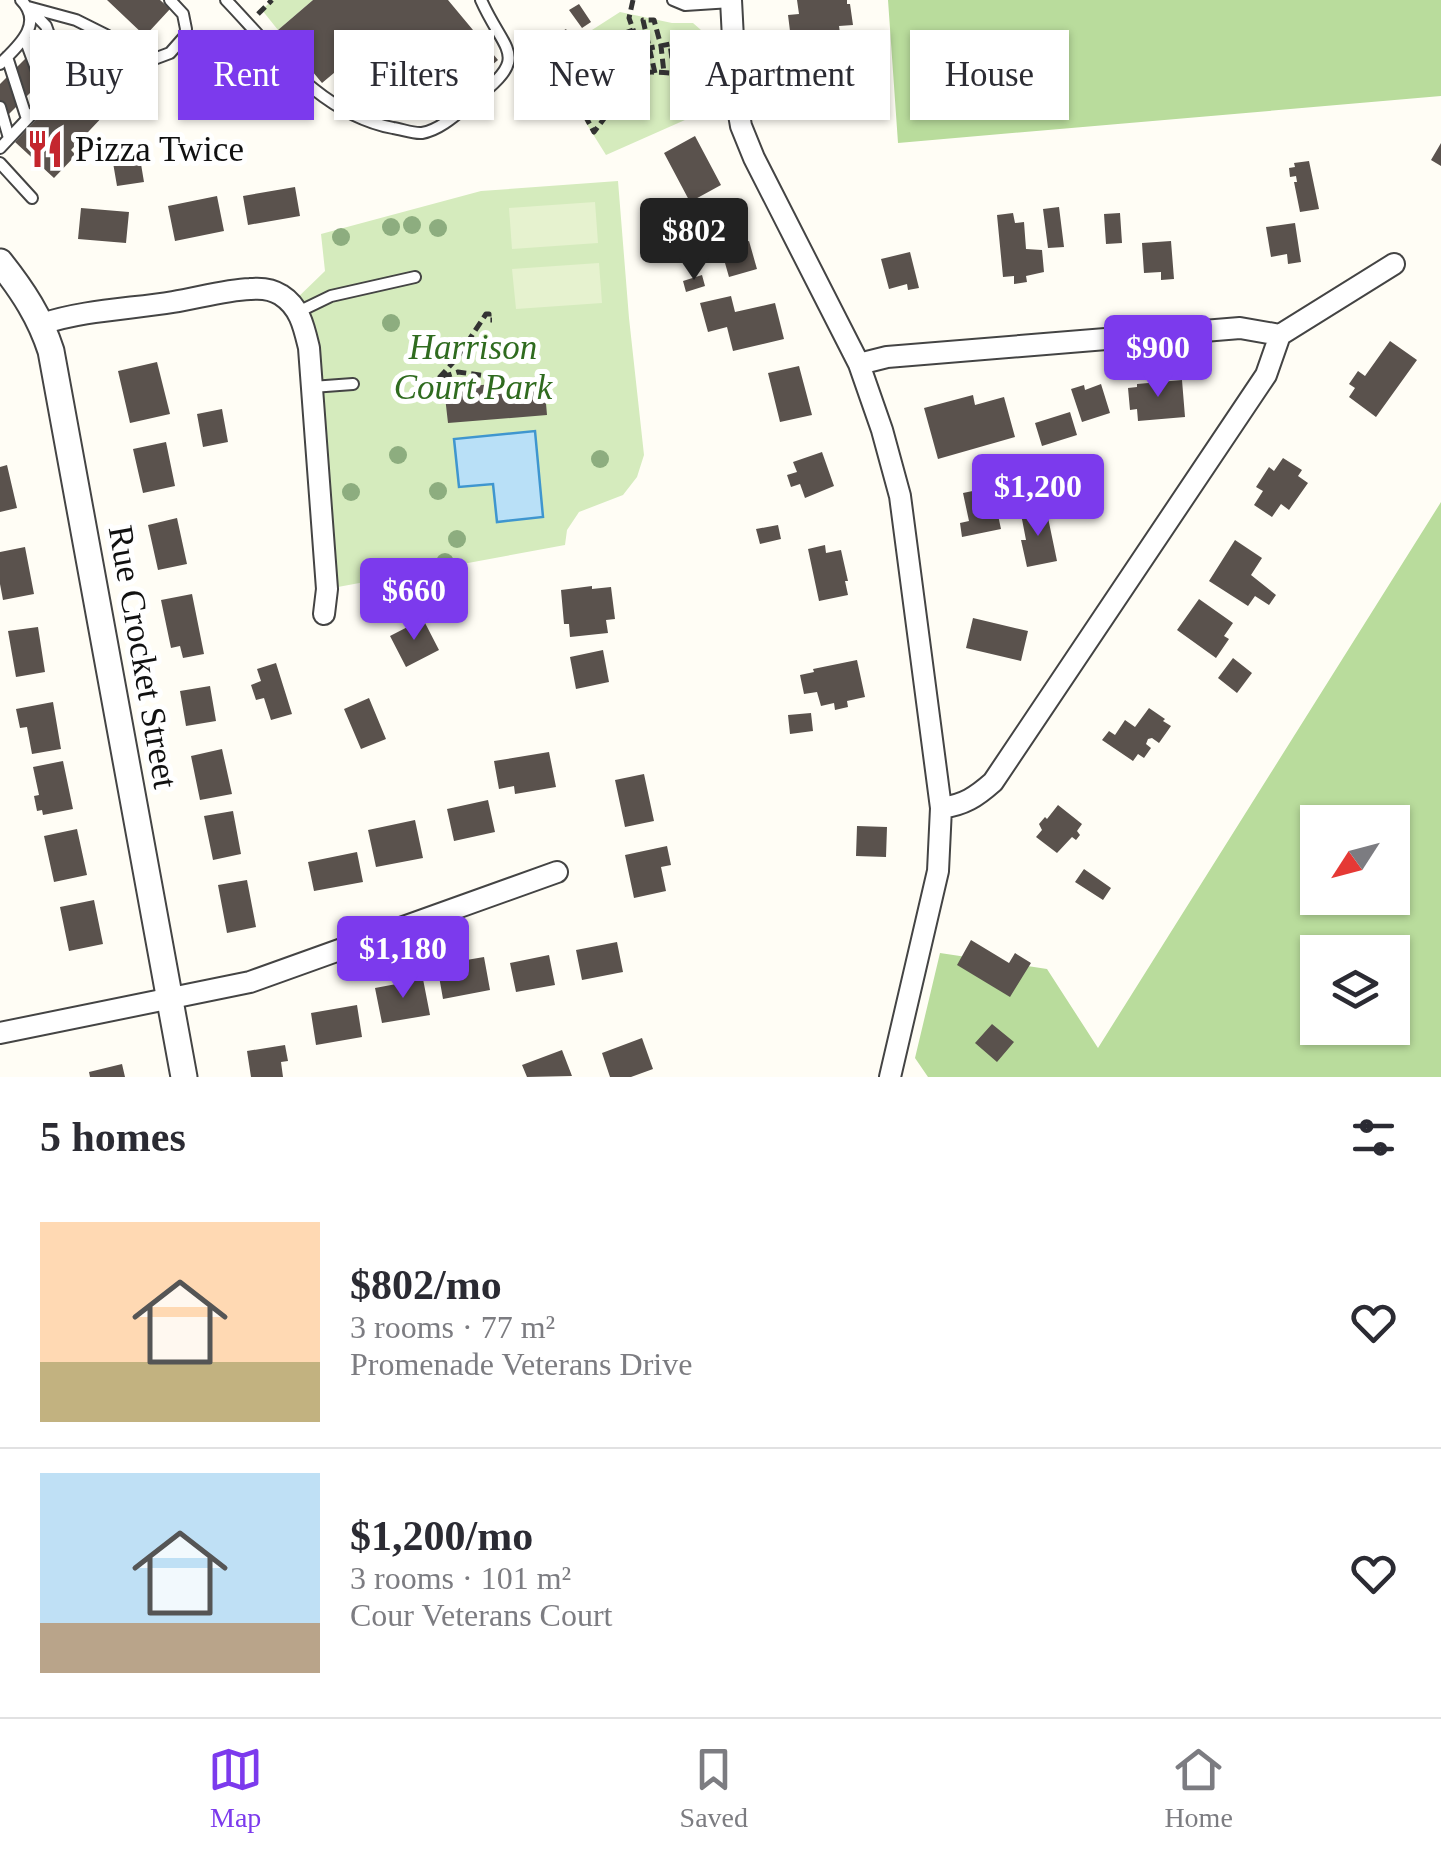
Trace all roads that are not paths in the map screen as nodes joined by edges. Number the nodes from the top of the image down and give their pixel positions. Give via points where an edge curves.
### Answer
1 (42, 0) edge
2 (170, 0) edge
3 (226, 0) edge
4 (481, 0) edge
5 (673, 0) edge
6 (731, 1) edge
7 (24, 4) edge
8 (47, 30) edge
9 (96, 30) edge
10 (25, 40) junction
11 (30, 53) edge
12 (158, 58) edge
13 (4, 61) edge
14 (0, 107) edge
15 (30, 116) edge
16 (27, 119) junction
17 (9, 138) junction
18 (0, 148) edge
19 (0, 164) edge
20 (32, 198) dead end
21 (0, 262) edge
22 (1394, 264) dead end
23 (415, 277) dead end
24 (298, 312) junction
25 (42, 324) junction
26 (1280, 334) junction
27 (859, 364) junction
28 (353, 384) dead end
29 (312, 387) junction
30 (324, 614) dead end
31 (941, 808) junction
32 (557, 872) dead end
33 (170, 999) junction
34 (0, 1033) edge
35 (184, 1077) edge
36 (890, 1077) edge

1 - 7 lane
2 - 12 lane via 182,14 185,36
3 - 4 lane via 316,93 382,126 422,134 486,91 507,66 505,43
5 - 6 lane via 686,6
6 - 27 street via 741,126
7 - 8 lane
7 - 9 lane
7 - 10 lane via 30,24
10 - 11 lane
10 - 13 lane
13 - 16 lane
14 - 17 lane
15 - 16 lane
16 - 17 lane
17 - 18 lane
19 - 20 lane
21 - 25 street, Rue Crocket Street
22 - 26 street
23 - 24 lane via 331,296
24 - 25 street via 282,295 249,289
24 - 29 street
25 - 33 street, Rue Crocket Street
26 - 27 street via 1240,328
26 - 31 street via 1266,375 992,782 975,798
27 - 31 street via 900,496
28 - 29 lane
29 - 30 street
31 - 36 street via 938,871
32 - 33 street via 250,982
33 - 34 street
33 - 35 street, Rue Crocket Street

